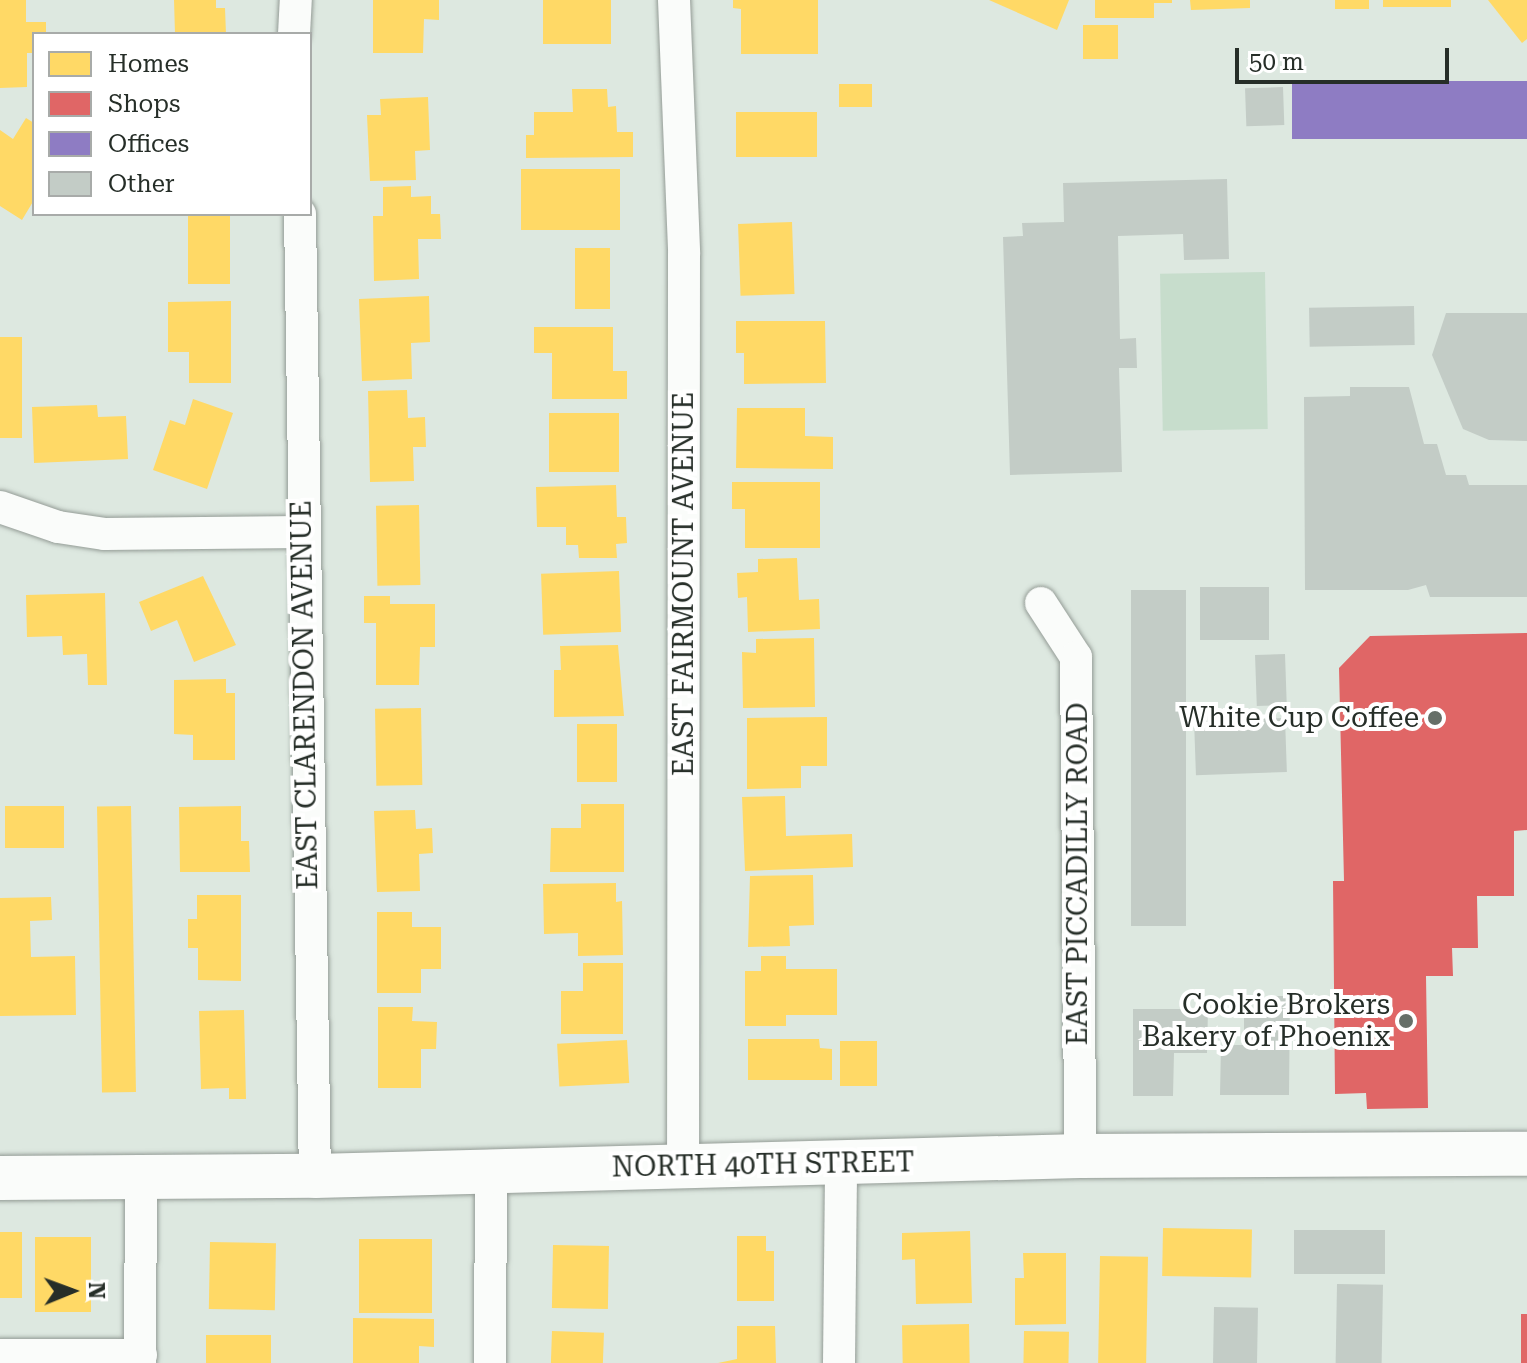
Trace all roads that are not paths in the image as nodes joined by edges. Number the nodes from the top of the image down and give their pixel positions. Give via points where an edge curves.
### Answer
1 (296, 0) edge
2 (674, 0) edge
3 (294, 32) edge
4 (300, 216) edge
5 (0, 507) edge
6 (302, 532) junction
7 (1041, 603) dead end
8 (1527, 1154) edge
9 (1080, 1156) junction
10 (841, 1164) junction
11 (683, 1168) junction
12 (491, 1171) junction
13 (315, 1176) junction
14 (141, 1177) junction
15 (0, 1178) edge
16 (0, 1355) edge
17 (140, 1359) edge
18 (490, 1363) edge
19 (839, 1363) edge

1 - 3 street
2 - 11 street, EAST FAIRMOUNT AVENUE via 684,254
4 - 6 street, EAST CLARENDON AVENUE
5 - 6 street via 58,527 105,534
6 - 13 street, EAST CLARENDON AVENUE
7 - 9 street, EAST PICCADILLY ROAD via 1076,657
8 - 9 main road, NORTH 40TH STREET
9 - 10 main road, NORTH 40TH STREET
10 - 11 main road, NORTH 40TH STREET
10 - 19 street
11 - 12 main road, NORTH 40TH STREET
12 - 13 main road, NORTH 40TH STREET
12 - 18 street
13 - 14 main road, NORTH 40TH STREET
14 - 15 main road, NORTH 40TH STREET
14 - 17 street
16 - 17 street

